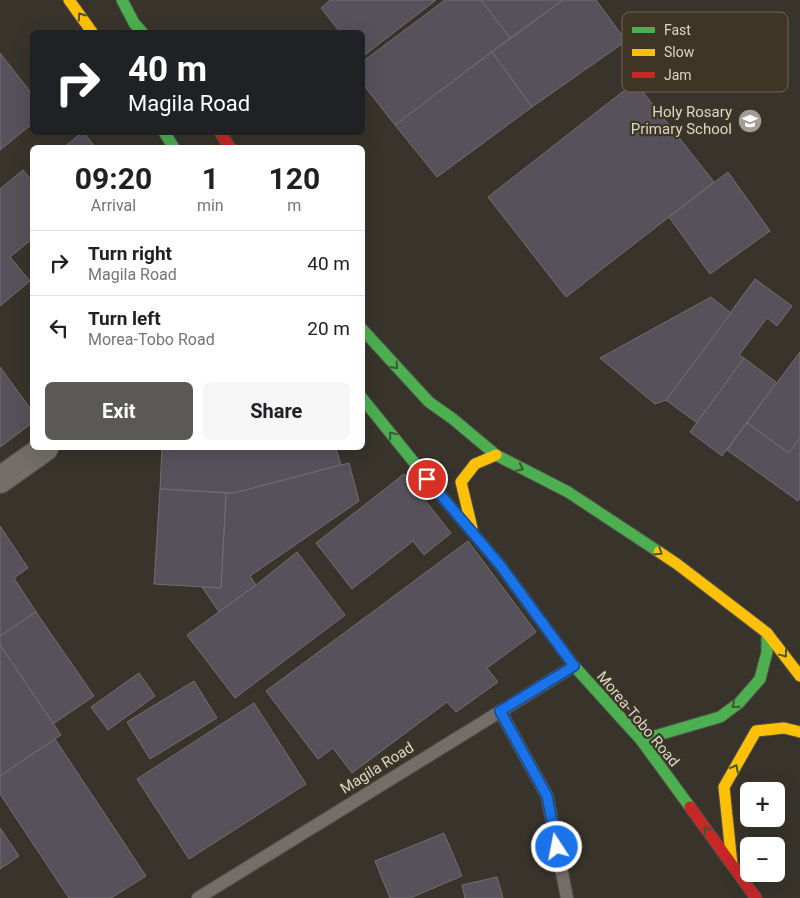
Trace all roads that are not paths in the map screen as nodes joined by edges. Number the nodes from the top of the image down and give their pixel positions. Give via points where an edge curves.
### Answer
1 (69, 0) edge
2 (122, 0) edge
3 (91, 30) edge
4 (140, 30) edge
5 (365, 333) edge
6 (365, 402) edge
7 (42, 450) edge
8 (496, 455) junction
9 (0, 480) edge
10 (473, 532) junction
11 (767, 633) junction
12 (574, 666) junction
13 (800, 676) edge
14 (500, 711) junction
15 (800, 732) edge
16 (641, 740) junction
17 (733, 866) junction
18 (198, 898) edge
19 (567, 898) edge
20 (756, 898) edge

3 -> 1 highway
2 - 4 highway
5 -> 8 highway via 429,402
10 -> 6 highway, Morea-Tobo Road
7 - 9 street
8 - 10 highway via 478,460 461,482
8 -> 11 highway via 568,492 646,543
10 - 12 highway, Morea-Tobo Road
11 -> 13 highway
11 -> 16 highway via 767,652 760,679 739,703 720,717
12 - 14 lane, Magila Road
12 - 16 highway, Morea-Tobo Road
14 - 18 lane, Magila Road
14 - 19 lane via 547,796
17 -> 15 highway via 724,787 756,731 784,728
17 -> 16 highway, Morea-Tobo Road
17 - 20 highway, Morea-Tobo Road

